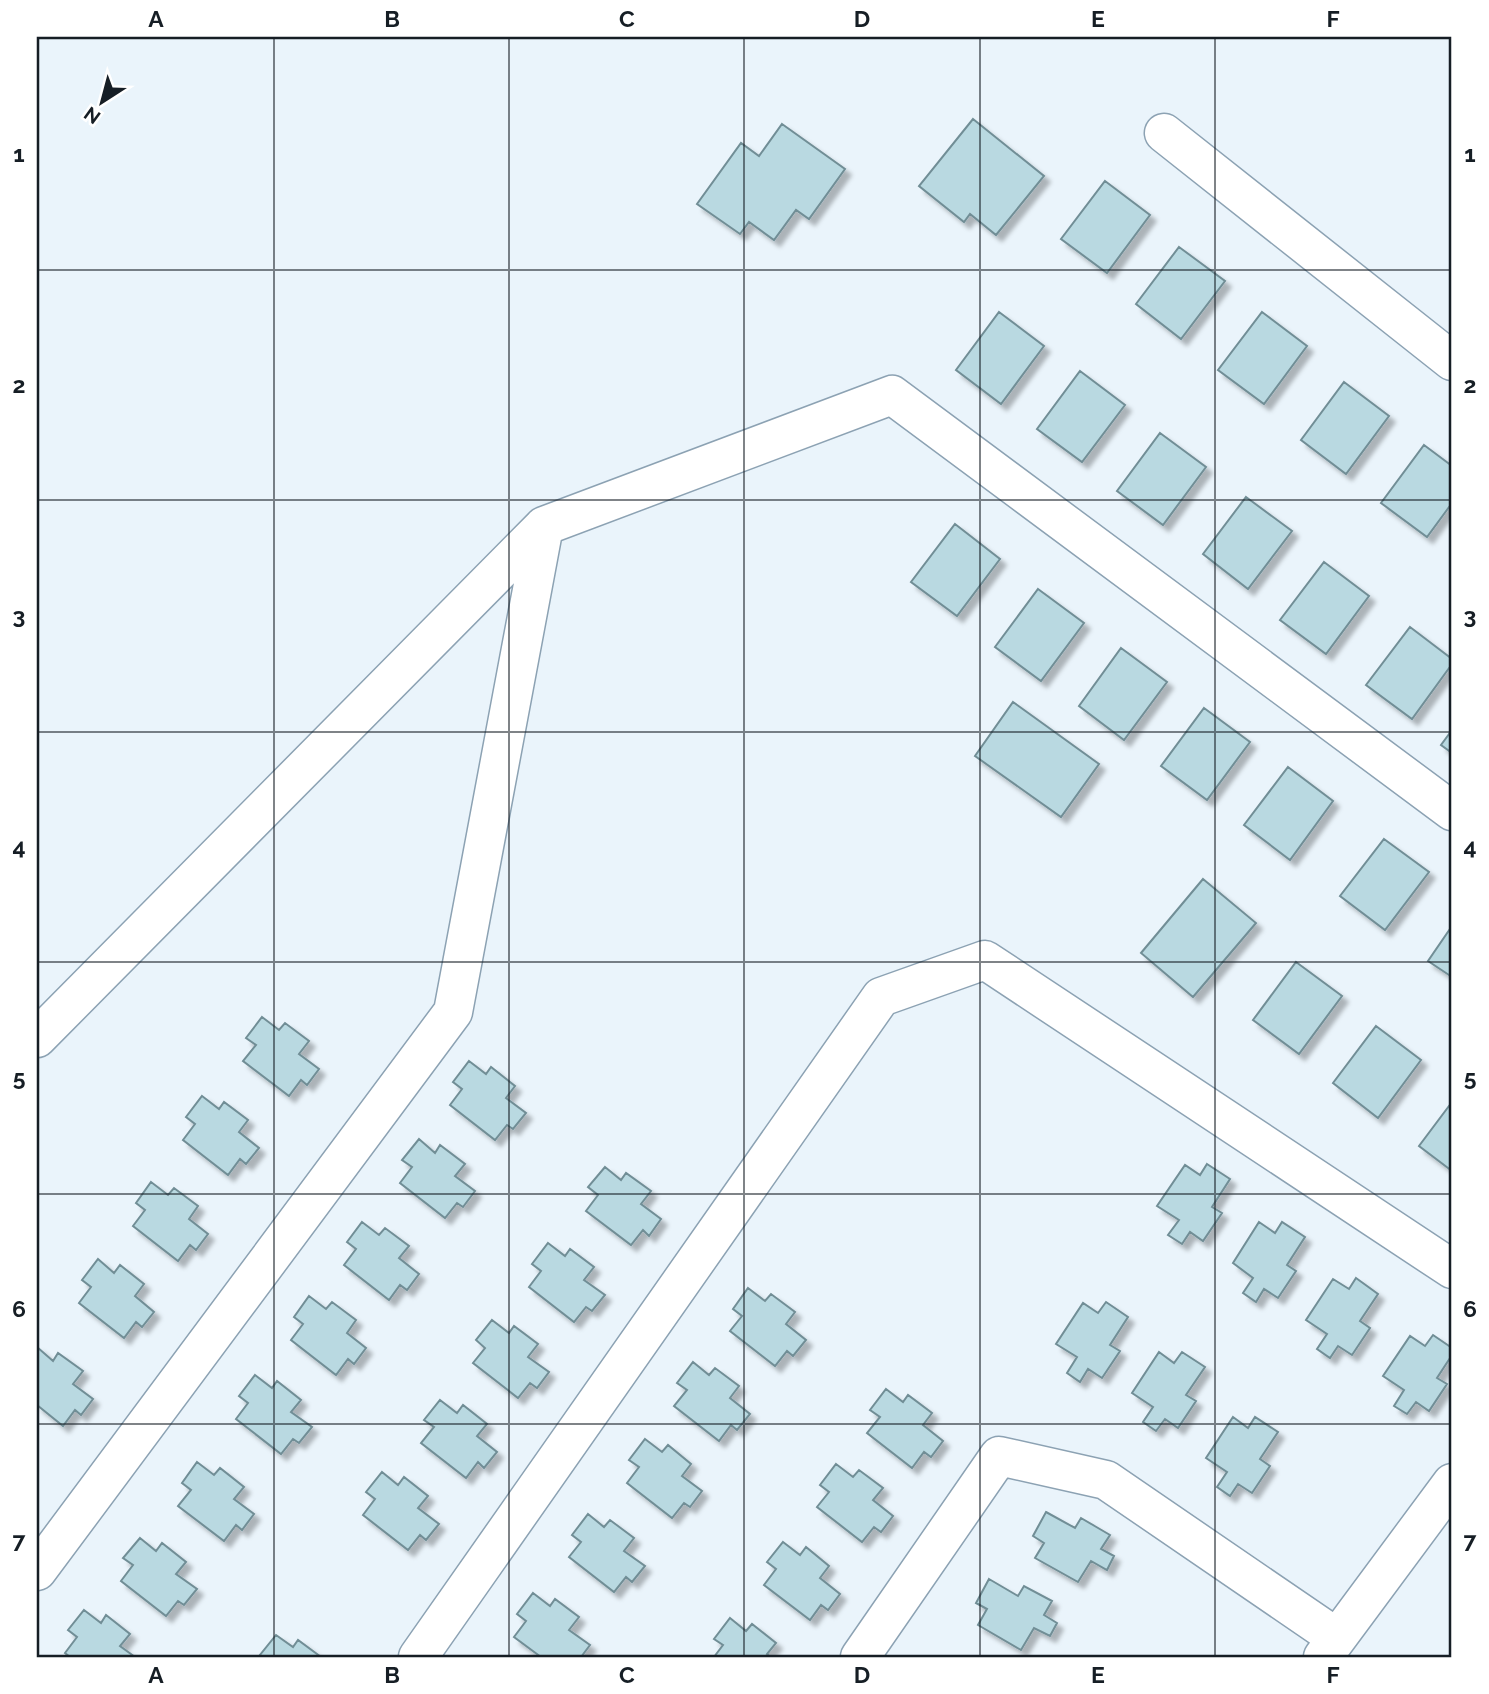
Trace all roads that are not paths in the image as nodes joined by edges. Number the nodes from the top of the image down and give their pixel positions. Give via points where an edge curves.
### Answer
1 (1164, 133) dead end
2 (1452, 361) edge
3 (544, 526) junction
4 (1452, 811) edge
5 (37, 1038) edge
6 (1452, 1269) edge
7 (1452, 1483) edge
8 (37, 1571) edge
9 (1330, 1648) edge
10 (418, 1657) edge
11 (860, 1657) edge

1 - 2 street
3 - 4 street via 892,395
3 - 5 street
3 - 8 street via 453,1012
6 - 10 street via 985,960 881,997
7 - 9 street
9 - 11 street via 1106,1480 999,1456

